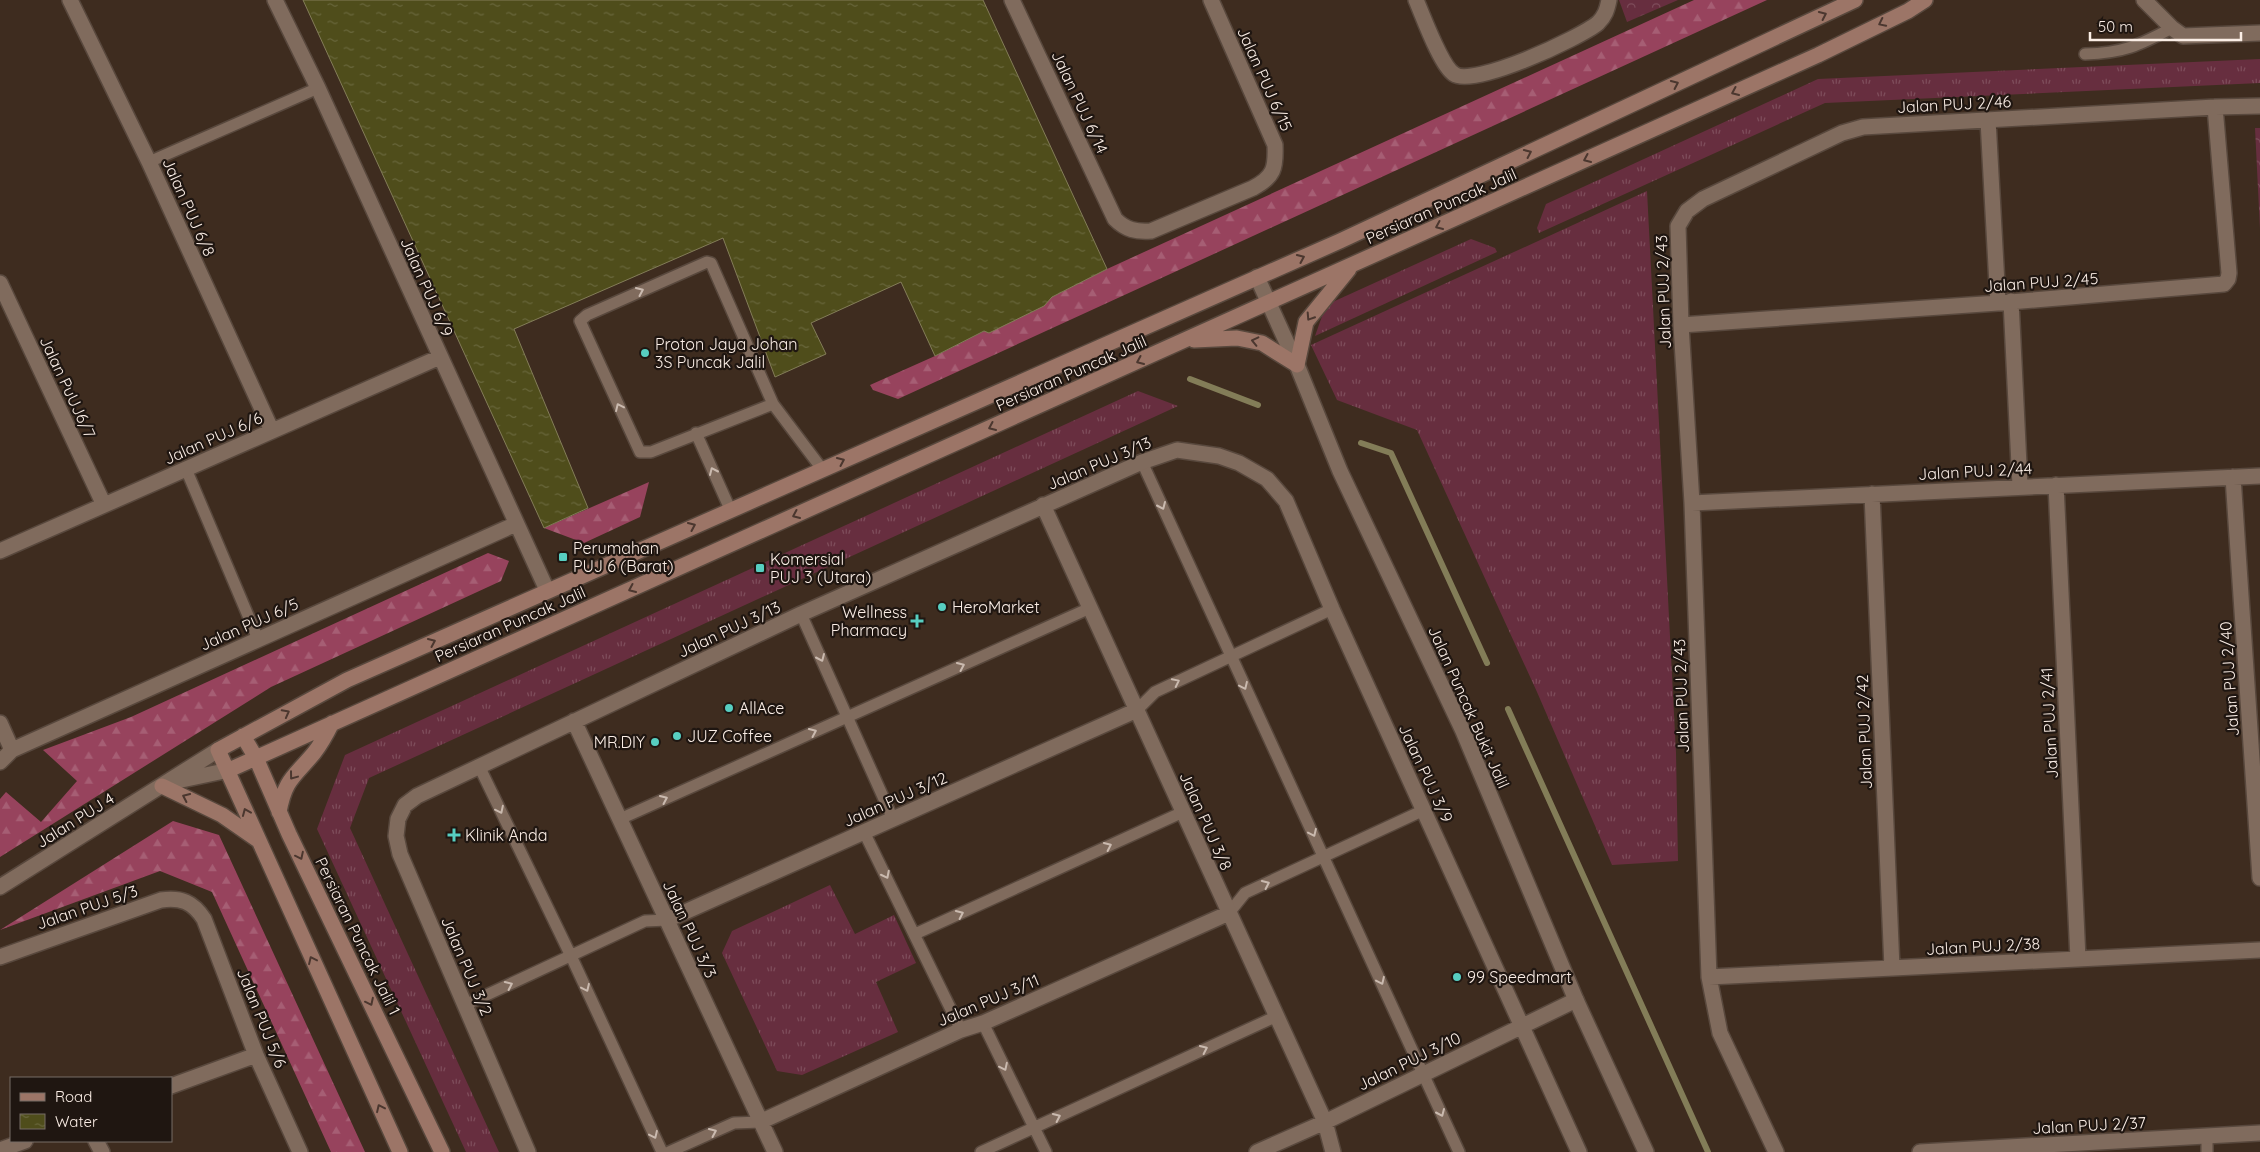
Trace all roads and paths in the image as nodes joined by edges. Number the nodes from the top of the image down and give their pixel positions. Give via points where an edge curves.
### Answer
1 (70, 0) edge
2 (275, 0) edge
3 (1012, 0) edge
4 (1211, 0) edge
5 (1416, 0) edge
6 (1609, 0) edge
7 (1855, 0) edge
8 (1925, 0) edge
9 (2144, 0) edge
10 (2172, 28) junction
11 (2260, 33) edge
12 (2085, 54) dead end
13 (318, 88) junction
14 (2260, 106) edge
15 (2215, 107) junction
16 (1988, 120) junction
17 (1275, 145) joint
18 (149, 162) junction
19 (1678, 226) joint
20 (1351, 266) junction
21 (1257, 277) junction
22 (0, 283) edge
23 (2005, 302) junction
24 (1269, 303) junction
25 (1681, 325) junction
26 (1185, 341) junction
27 (440, 357) junction
28 (1297, 365) junction
29 (773, 404) junction
30 (272, 431) junction
31 (696, 433) junction
32 (1199, 452) joint
33 (1142, 462) junction
34 (186, 469) junction
35 (822, 469) junction
36 (2260, 476) edge
37 (2232, 477) junction
38 (2056, 485) junction
39 (2020, 486) junction
40 (1872, 494) junction
41 (1692, 504) junction
42 (104, 505) junction
43 (1043, 505) junction
44 (730, 509) junction
45 (516, 524) junction
46 (0, 551) edge
47 (547, 590) junction
48 (1090, 608) junction
49 (1332, 609) junction
50 (801, 614) junction
51 (258, 639) junction
52 (1230, 656) junction
53 (1137, 710) junction
54 (847, 717) junction
55 (574, 720) junction
56 (0, 723) edge
57 (332, 723) junction
58 (243, 736) junction
59 (12, 750) junction
60 (218, 750) junction
61 (256, 758) junction
62 (0, 762) edge
63 (479, 766) junction
64 (229, 770) junction
65 (165, 784) junction
66 (416, 796) joint
67 (1424, 810) junction
68 (279, 812) junction
69 (1183, 812) junction
70 (620, 819) junction
71 (893, 819) junction
72 (864, 832) junction
73 (258, 840) junction
74 (1324, 857) junction
75 (2260, 878) edge
76 (0, 887) edge
77 (187, 902) joint
78 (1229, 913) junction
79 (667, 920) junction
80 (915, 934) junction
81 (2260, 950) edge
82 (571, 956) junction
83 (0, 957) edge
84 (2078, 959) junction
85 (1892, 968) junction
86 (1709, 977) junction
87 (1576, 1000) junction
88 (465, 1005) junction
89 (1277, 1016) junction
90 (983, 1023) junction
91 (1521, 1027) junction
92 (961, 1030) junction
93 (256, 1054) junction
94 (1424, 1074) junction
95 (172, 1086) edge
96 (760, 1122) junction
97 (1325, 1122) junction
98 (1034, 1127) junction
99 (2260, 1133) edge
100 (2207, 1136) junction
101 (22, 1142) edge
102 (2029, 1149) edge
103 (0, 1150) edge
104 (300, 1152) edge
105 (400, 1152) edge
106 (442, 1152) edge
107 (528, 1152) edge
108 (662, 1152) edge
109 (669, 1152) edge
110 (774, 1152) edge
111 (981, 1152) edge
112 (1046, 1152) edge
113 (1257, 1152) edge
114 (1333, 1152) edge
115 (1459, 1152) edge
116 (1579, 1152) edge
117 (1646, 1152) edge
118 (1776, 1152) edge
119 (1920, 1152) edge
120 (2207, 1152) edge

1 - 18 street, Jalan PUJ 6/8
2 - 13 street, Jalan PUJ 6/9
3 - 17 street, Jalan PUJ 6/14 via 1115,219 1130,230 1151,231 1265,182 1274,171
4 - 17 street, Jalan PUJ 6/15
5 - 6 street via 1445,64 1454,75 1466,78 1503,69 1596,24 1607,13
21 -> 7 main road, Persiaran Puncak Jalil
8 -> 20 main road, Persiaran Puncak Jalil via 1818,55
9 - 10 street
10 - 11 street via 2186,37
10 - 12 lane via 2138,47 2112,53
13 - 18 lane
13 - 27 street, Jalan PUJ 6/9
14 - 15 street, Jalan PUJ 2/46
15 - 16 street, Jalan PUJ 2/46
15 - 23 street, Jalan PUJ 2/45 via 2229,273 2224,284
16 - 19 street, Jalan PUJ 2/46 via 1852,129 1703,199 1687,211
16 - 23 street
18 - 30 street, Jalan PUJ 6/8
19 - 25 street, Jalan PUJ 2/43
20 - 24 main road, Persiaran Puncak Jalil
20 -> 28 main road via 1306,322
21 - 24 street, Jalan Puncak Bukit Jalil
35 -> 21 main road, Persiaran Puncak Jalil
22 - 42 street, Jalan PuUJ6/7
23 - 25 street, Jalan PUJ 2/45
23 - 39 street
24 - 26 main road, Persiaran Puncak Jalil
24 - 28 street, Jalan Puncak Bukit Jalil
25 - 41 street, Jalan PUJ 2/43
28 -> 26 main road via 1262,343 1238,338
26 -> 57 main road, Persiaran Puncak Jalil
27 - 30 street, Jalan PUJ 6/6
27 - 45 street, Jalan PUJ 6/9
28 - 87 street, Jalan Puncak Bukit Jalil via 1340,471 1464,731
29 - 31 lane
31 -> 29 lane via 651,452 640,452 584,332 580,321 583,317 706,262 711,263
29 - 35 lane
30 - 34 street, Jalan PUJ 6/6
44 -> 31 lane
32 - 33 street, Jalan PUJ 3/13 via 1177,450
32 - 49 street, Jalan PUJ 3/9 via 1239,463 1267,479 1286,501
33 - 43 street, Jalan PUJ 3/13
33 -> 52 lane
34 - 42 street, Jalan PUJ 6/6
34 - 51 lane
35 - 44 main road, Persiaran Puncak Jalil
36 - 37 street, Jalan PUJ 2/44
37 - 38 street, Jalan PUJ 2/44
37 - 75 street, Jalan PUJ 2/40
38 - 39 street, Jalan PUJ 2/44
38 - 84 street, Jalan PUJ 2/41
39 - 40 street, Jalan PUJ 2/44
40 - 41 street, Jalan PUJ 2/44
40 - 85 street, Jalan PUJ 2/42
41 - 86 street, Jalan PUJ 2/43
42 - 46 street, Jalan PUJ 6/6
43 - 48 street, Jalan PUJ 3/8
43 - 50 street, Jalan PUJ 3/13
47 -> 44 main road, Persiaran Puncak Jalil
45 - 47 street, Jalan PUJ 6/9
45 - 51 street, Jalan PUJ 6/5
58 -> 47 main road, Persiaran Puncak Jalil via 347,680
48 - 53 street, Jalan PUJ 3/8
54 -> 48 lane
49 - 52 lane
49 - 67 street, Jalan PUJ 3/9
50 -> 54 lane
50 - 55 street, Jalan PUJ 3/13
51 - 59 street, Jalan PUJ 6/5
53 -> 52 lane via 1155,692
52 -> 74 lane
53 - 69 street, Jalan PUJ 3/8
53 - 71 street, Jalan PUJ 3/12
70 -> 54 lane
54 - 71 lane
55 - 63 street, Jalan PUJ 3/13
55 - 70 street, Jalan PUJ 3/3
56 - 59 street
57 - 61 main road, Persiaran Puncak Jalil
57 -> 68 main road via 314,753 288,782 282,793
58 - 60 main road, Persiaran Puncak Jalil
58 - 61 main road, Persiaran Puncak Jalil 1
59 - 62 street, Jalan PUJ 6/5
60 - 64 main road
60 - 65 street, Jalan PUJ 4
61 - 64 main road, Persiaran Puncak Jalil
61 - 68 main road, Persiaran Puncak Jalil 1
63 - 66 street, Jalan PUJ 3/13
63 -> 82 lane
64 - 65 street, Jalan PUJ 4
73 -> 64 main road
73 -> 65 main road via 222,815
65 - 76 street, Jalan PUJ 4
66 - 88 street, Jalan PUJ 3/2 via 405,805 398,819 396,836 400,854
67 - 74 lane
67 - 91 street, Jalan PUJ 3/9
68 -> 106 main road, Persiaran Puncak Jalil 1
69 - 78 street, Jalan PUJ 3/8
80 -> 69 lane
70 - 79 street, Jalan PUJ 3/3
71 - 72 street, Jalan PUJ 3/12
72 - 79 street, Jalan PUJ 3/12
72 -> 80 lane
105 -> 73 main road
78 -> 74 lane via 1245,894
74 -> 94 lane
77 - 83 street, Jalan PUJ 5/3 via 174,898 162,900
77 - 93 street, Jalan PUJ 5/6 via 197,908 204,919
78 - 89 street, Jalan PUJ 3/8
78 - 90 street, Jalan PUJ 3/11
79 - 82 lane via 644,921
79 - 96 street, Jalan PUJ 3/3
80 - 92 lane
81 - 84 street, Jalan PUJ 2/38
88 -> 82 lane
82 -> 108 lane
84 - 85 street, Jalan PUJ 2/38
85 - 86 street, Jalan PUJ 2/38
86 - 118 street, Jalan PUJ 2/43 via 1720,1033
87 - 91 street, Jalan PUJ 3/10
87 - 117 street, Jalan Puncak Bukit Jalil
88 - 107 street, Jalan PUJ 3/2
89 - 97 street, Jalan PUJ 3/8
98 -> 89 lane
90 - 92 street, Jalan PUJ 3/11
90 -> 98 lane
91 - 94 street, Jalan PUJ 3/10
91 - 116 street, Jalan PUJ 3/9
92 - 96 street, Jalan PUJ 3/11
93 - 95 street
93 - 104 street, Jalan PUJ 5/6
94 - 97 street, Jalan PUJ 3/10
94 -> 115 lane
109 -> 96 lane via 734,1123
96 - 110 street, Jalan PUJ 3/3
97 - 113 street, Jalan PUJ 3/10
97 - 114 street, Jalan PUJ 3/8
98 - 111 lane
98 - 112 lane
99 - 100 street, Jalan PUJ 2/37
100 - 102 street, Jalan PUJ 2/37
100 - 120 lane
101 - 103 street
102 - 119 street, Jalan PUJ 2/37

